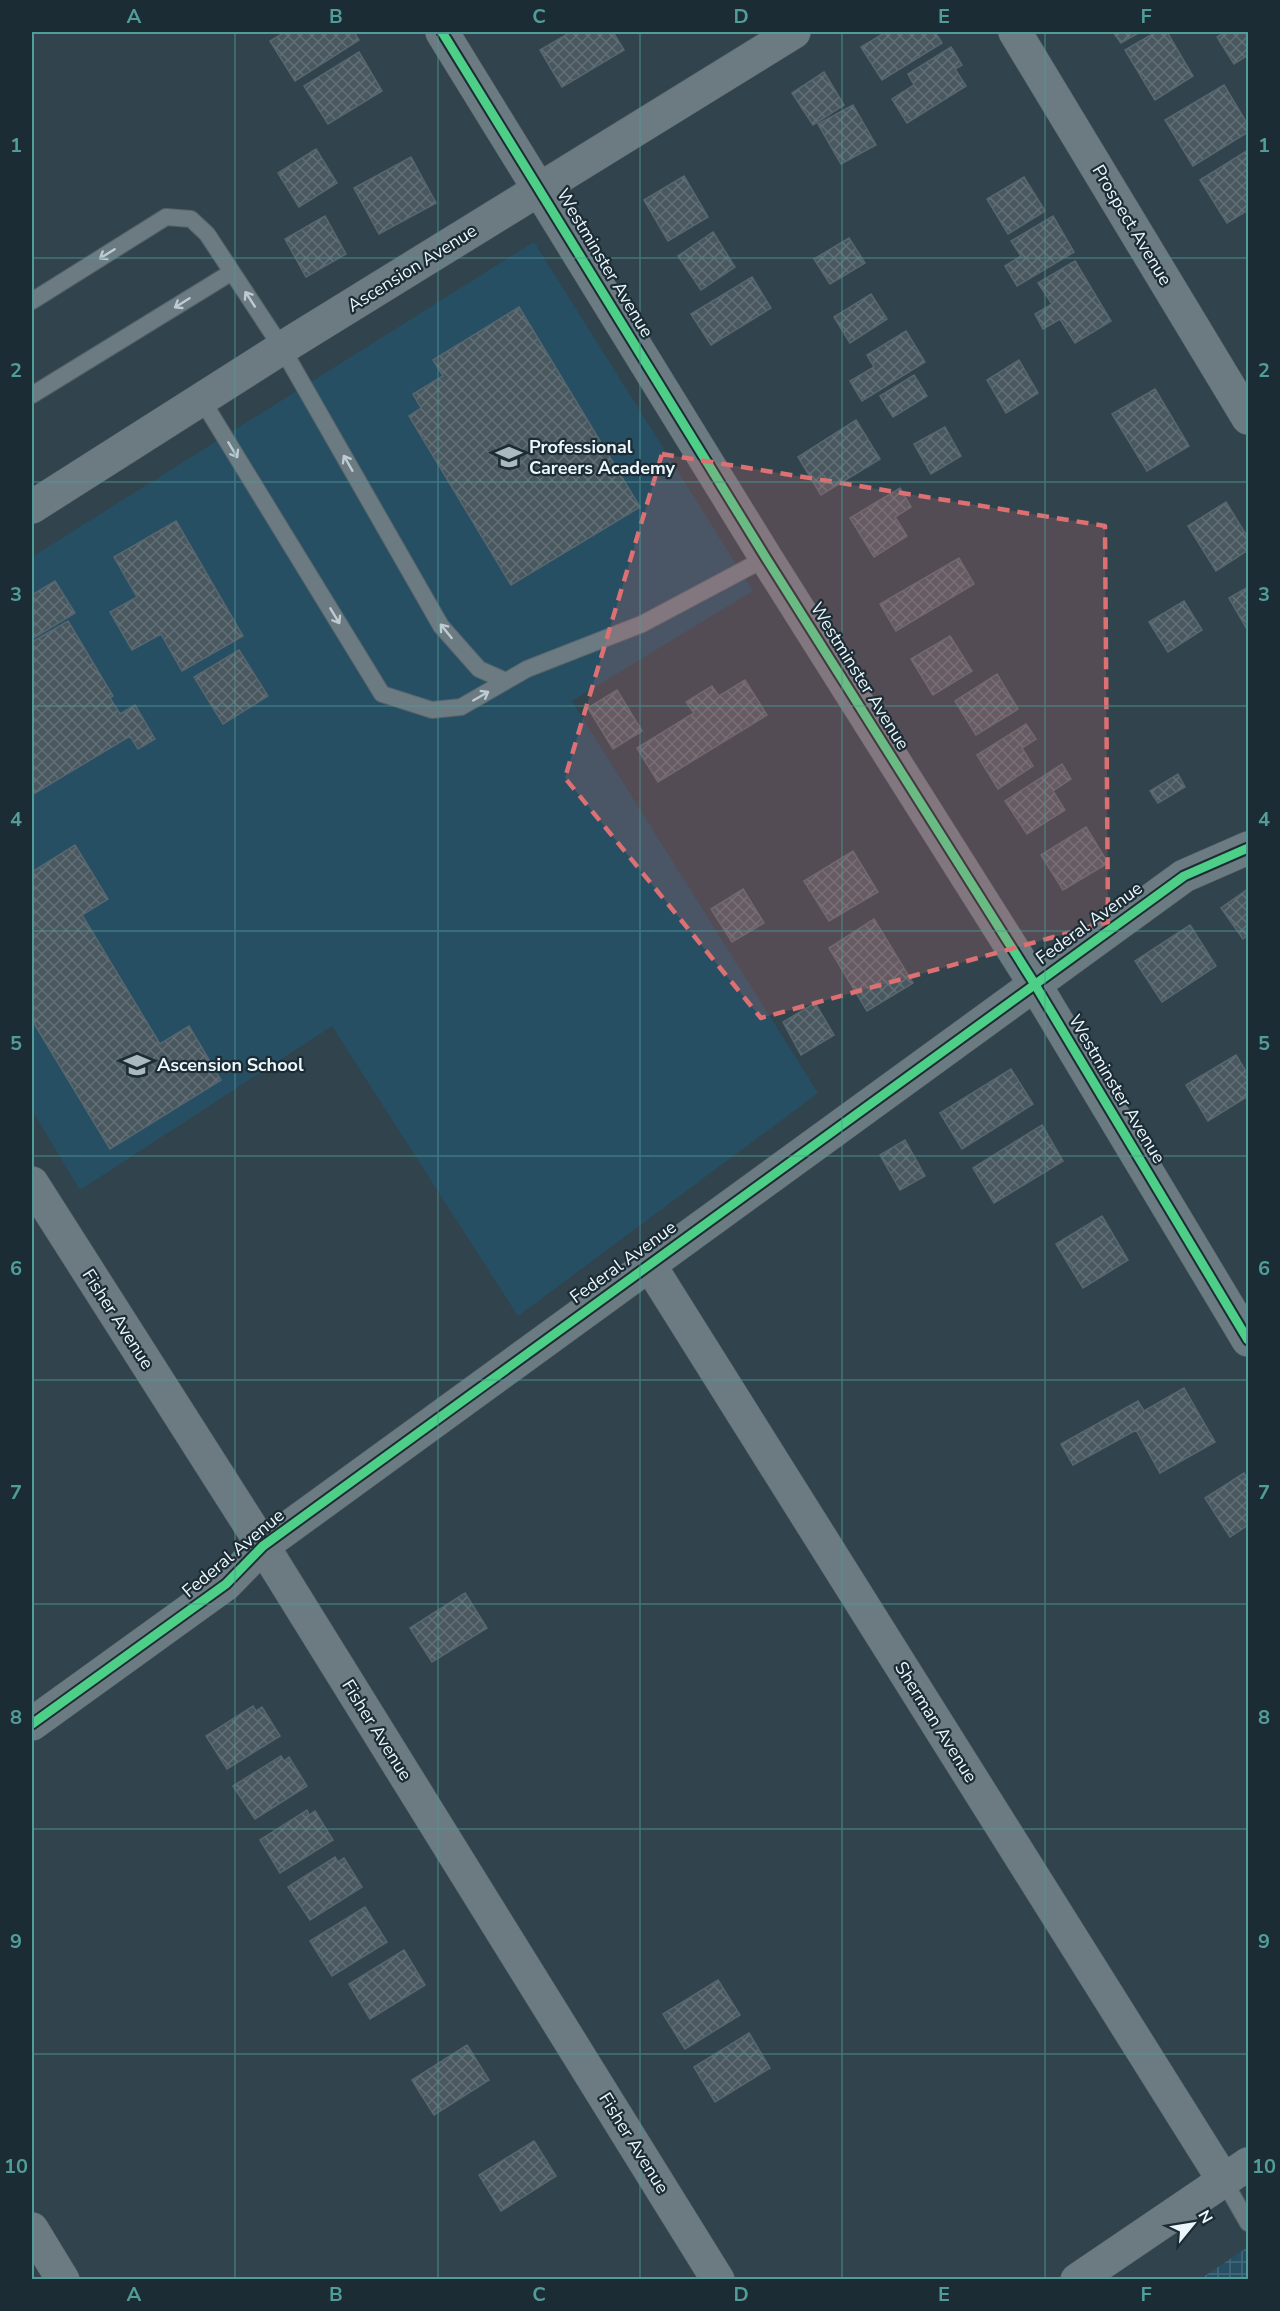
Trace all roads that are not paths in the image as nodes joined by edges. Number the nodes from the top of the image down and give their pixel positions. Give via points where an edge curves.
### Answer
1 (442, 32) edge
2 (794, 32) edge
3 (1015, 32) edge
4 (541, 189) junction
5 (232, 272) junction
6 (32, 301) edge
7 (282, 348) junction
8 (32, 395) edge
9 (202, 400) junction
10 (1248, 418) edge
11 (32, 507) edge
12 (766, 558) junction
13 (506, 681) junction
14 (1248, 848) edge
15 (1034, 983) junction
16 (32, 1183) edge
17 (649, 1264) junction
18 (1248, 1340) edge
19 (263, 1546) junction
20 (32, 1724) edge
21 (1236, 2172) edge
22 (1248, 2223) edge
23 (32, 2229) edge
24 (63, 2280) edge
25 (718, 2280) edge
26 (1077, 2280) edge

1 - 4 street, Westminster Avenue
2 - 4 street, Ascension Avenue
3 - 10 street, Prospect Avenue
4 - 7 street, Ascension Avenue
4 - 12 street, Westminster Avenue
5 -> 6 lane via 207,234 191,219 166,217
7 -> 5 lane
5 -> 8 lane
7 - 9 street, Ascension Avenue
13 -> 7 lane via 478,669 441,626
9 - 11 street, Ascension Avenue
9 -> 13 lane via 382,694 432,710 461,706
12 - 13 lane via 642,624
12 - 15 street, Westminster Avenue
14 - 15 street, Federal Avenue via 1184,876
15 - 17 street, Federal Avenue
15 - 18 street, Westminster Avenue
16 - 19 street, Fisher Avenue
17 - 19 street, Federal Avenue
17 - 21 street, Sherman Avenue
19 - 20 street, Federal Avenue via 226,1584
19 - 25 street, Fisher Avenue
21 - 22 lane
21 - 26 street
23 - 24 street

